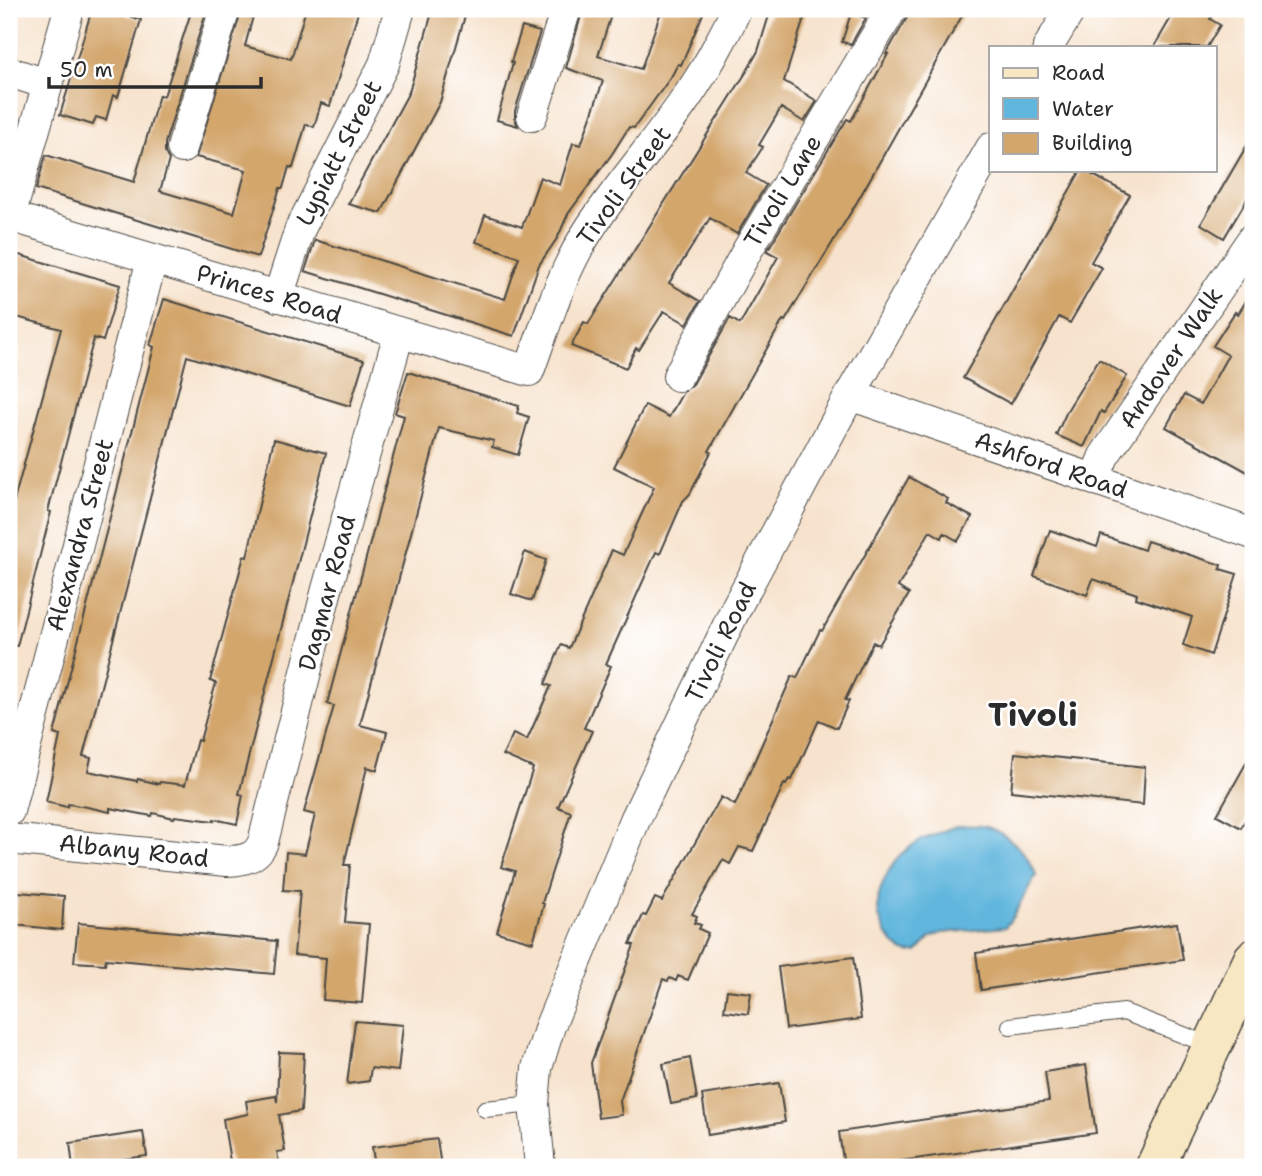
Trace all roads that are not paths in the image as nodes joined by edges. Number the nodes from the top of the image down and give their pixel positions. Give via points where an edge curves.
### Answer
1 (69, 9) edge
2 (225, 9) edge
3 (400, 9) edge
4 (566, 9) edge
5 (736, 9) edge
6 (892, 9) edge
7 (1070, 9) edge
8 (1049, 46) edge
9 (9, 72) edge
10 (47, 84) junction
11 (532, 116) dead end
12 (182, 148) dead end
13 (989, 152) edge
14 (10, 216) edge
15 (1253, 238) edge
16 (152, 259) junction
17 (278, 296) junction
18 (399, 333) junction
19 (529, 371) joint
20 (678, 376) dead end
21 (850, 395) junction
22 (1094, 480) junction
23 (1253, 534) edge
24 (9, 811) edge
25 (9, 839) edge
26 (257, 853) joint
27 (1253, 960) edge
28 (1010, 1026) dead end
29 (1212, 1046) junction
30 (534, 1104) junction
31 (485, 1109) dead end
32 (540, 1167) edge
33 (1155, 1167) edge

1 - 10 street
2 - 12 street
3 - 17 street, Lypiatt Street via 384,64 300,229
4 - 11 street
5 - 19 street, Tivoli Street via 690,94 578,246
6 - 20 street, Tivoli Lane
7 - 8 street
9 - 10 street
10 - 14 street
13 - 21 street, Tivoli Road
14 - 16 street, Princes Road
15 - 22 street, Andover Walk via 1104,456
16 - 17 street, Princes Road
16 - 24 street, Alexandra Street
17 - 18 street, Princes Road
18 - 19 street, Princes Road
18 - 26 street, Dagmar Road
21 - 22 street, Ashford Road
21 - 30 street, Tivoli Road via 738,604 635,820 550,1026 537,1068
22 - 23 street, Ashford Road
25 - 26 street, Albany Road via 227,861
27 - 29 street
28 - 29 lane via 1124,1012
29 - 33 street
30 - 31 lane
30 - 32 street, Tivoli Road

